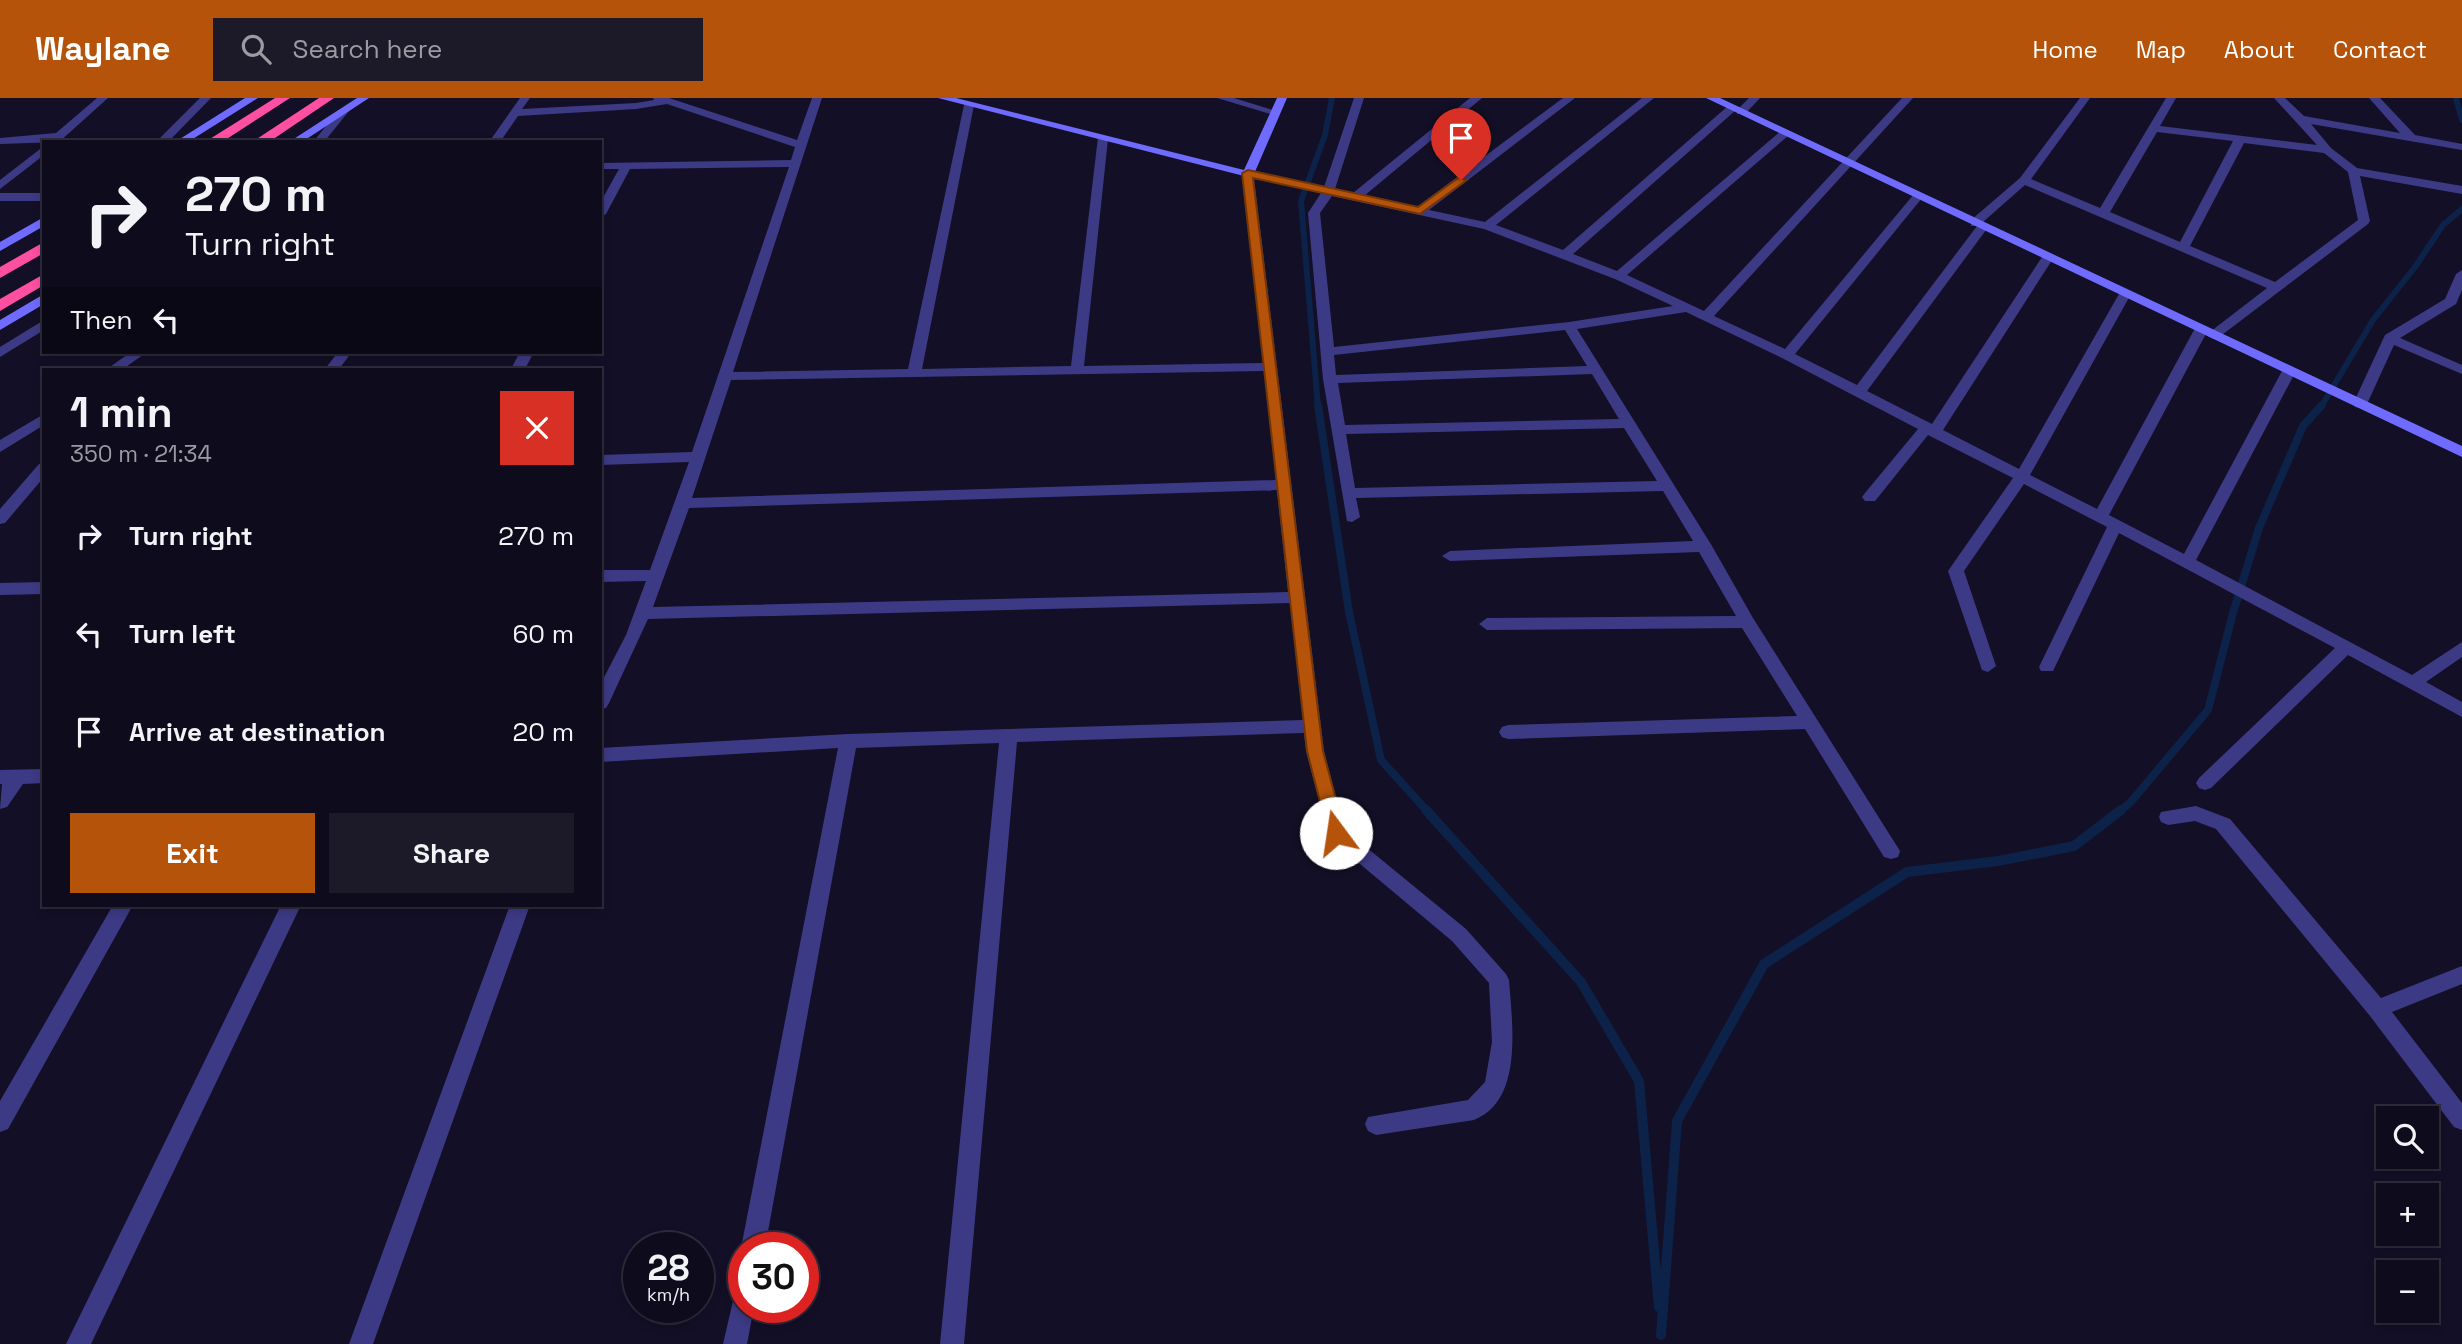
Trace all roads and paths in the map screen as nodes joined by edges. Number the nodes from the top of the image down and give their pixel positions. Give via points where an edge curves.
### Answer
1 (103, 98) edge
2 (206, 98) edge
3 (253, 98) edge
4 (284, 98) edge
5 (328, 98) edge
6 (364, 98) edge
7 (525, 98) edge
8 (817, 98) edge
9 (943, 98) edge
10 (1222, 98) edge
11 (1282, 98) edge
12 (1359, 98) edge
13 (1477, 98) edge
14 (1570, 98) edge
15 (1649, 98) edge
16 (1711, 98) edge
17 (1755, 98) edge
18 (1908, 98) edge
19 (2085, 98) edge
20 (2171, 98) edge
21 (2266, 98) edge
22 (2374, 98) edge
23 (663, 100) edge
24 (2281, 100) edge
25 (969, 105) junction
26 (1737, 110) junction
27 (344, 111) junction
28 (1274, 112) junction
29 (514, 113) junction
30 (2301, 119) junction
31 (2153, 128) junction
32 (1785, 133) junction
33 (1102, 138) junction
34 (2411, 138) junction
35 (55, 139) edge
36 (2241, 139) junction
37 (163, 140) edge
38 (183, 140) edge
39 (215, 140) edge
40 (262, 140) edge
41 (297, 140) edge
42 (320, 140) edge
43 (495, 140) edge
44 (0, 141) edge
45 (801, 145) junction
46 (2462, 147) edge
47 (2327, 150) junction
48 (42, 151) edge
49 (796, 163) junction
50 (1849, 163) junction
51 (602, 166) edge
52 (626, 166) junction
53 (2353, 171) junction
54 (1248, 173) junction
55 (2024, 180) junction
56 (0, 186) edge
57 (1322, 190) junction
58 (2462, 190) edge
59 (1357, 196) junction
60 (1918, 196) junction
61 (0, 197) edge
62 (42, 197) edge
63 (602, 210) edge
64 (1420, 211) junction
65 (2103, 214) junction
66 (42, 222) edge
67 (1979, 225) junction
68 (1487, 226) junction
69 (0, 247) edge
70 (42, 247) edge
71 (2183, 248) junction
72 (1565, 255) junction
73 (2048, 257) junction
74 (0, 273) edge
75 (2462, 274) edge
76 (1619, 276) junction
77 (42, 279) edge
78 (2277, 288) junction
79 (2126, 294) junction
80 (42, 299) edge
81 (2456, 303) edge
82 (0, 306) edge
83 (1689, 308) junction
84 (1706, 317) junction
85 (42, 325) edge
86 (0, 326) edge
87 (1569, 326) junction
88 (2207, 332) junction
89 (2390, 338) junction
90 (1327, 352) junction
91 (0, 353) edge
92 (138, 354) edge
93 (139, 354) edge
94 (343, 354) edge
95 (1787, 355) junction
96 (1272, 367) junction
97 (116, 368) edge
98 (128, 368) edge
99 (333, 368) edge
100 (1077, 370) junction
101 (1596, 370) junction
102 (2462, 370) edge
103 (2289, 371) junction
104 (914, 373) junction
105 (726, 376) junction
106 (1330, 379) junction
107 (1858, 393) junction
108 (2354, 402) junction
109 (42, 419) edge
110 (1629, 423) junction
111 (1338, 430) junction
112 (1929, 431) junction
113 (0, 447) edge
114 (2462, 452) edge
115 (698, 457) junction
116 (602, 460) edge
117 (41, 473) edge
118 (2021, 478) junction
119 (1285, 485) junction
120 (1667, 486) junction
121 (1348, 493) junction
122 (1870, 497) dead end
123 (683, 503) junction
124 (1352, 517) dead end
125 (0, 519) edge
126 (2107, 522) junction
127 (1704, 547) junction
128 (1450, 556) dead end
129 (2187, 563) junction
130 (656, 575) junction
131 (602, 576) edge
132 (42, 588) edge
133 (0, 589) edge
134 (1298, 597) junction
135 (642, 613) junction
136 (1747, 622) junction
137 (1487, 624) dead end
138 (2346, 647) junction
139 (2462, 648) edge
140 (1988, 666) dead end
141 (2047, 667) dead end
142 (2413, 683) junction
143 (602, 699) edge
144 (2462, 710) edge
145 (1812, 722) junction
146 (1312, 726) junction
147 (1508, 732) dead end
148 (1009, 736) junction
149 (848, 741) junction
150 (602, 755) edge
151 (42, 776) edge
152 (9, 777) edge
153 (2205, 783) dead end
154 (0, 802) edge
155 (2168, 817) dead end
156 (1891, 851) dead end
157 (122, 907) edge
158 (290, 907) edge
159 (519, 907) edge
160 (2462, 975) edge
161 (2377, 1009) junction
162 (2462, 1120) edge
163 (0, 1122) edge
164 (1376, 1124) dead end
165 (756, 1232) edge
166 (739, 1323) edge
167 (78, 1344) edge
168 (360, 1344) edge
169 (735, 1344) edge
170 (952, 1344) edge

1 - 35 street
2 - 37 street
3 - 38 street
4 - 39 highway
5 - 40 highway
6 - 27 street
7 - 29 street
8 - 45 street
9 - 25 street
10 - 28 street
11 - 28 street
12 - 57 street
13 - 59 street
14 - 64 street
15 - 68 street
16 - 26 street
17 - 26 street
18 - 50 street
19 - 55 street
20 - 31 street
21 - 24 street
22 - 34 street
23 - 29 street via 636,106
23 - 45 street
24 - 30 street
25 - 33 street
25 - 104 street
26 - 32 street
26 - 72 street
27 - 41 street
27 - 42 street
28 - 54 street
29 - 43 street
30 - 34 street
30 - 47 street
31 - 36 street
31 - 65 street
32 - 50 street
32 - 76 street
33 - 54 street
33 - 100 street
34 - 46 street
35 - 44 street
36 - 47 street
36 - 71 street
45 - 49 street
47 - 53 street
48 - 56 street
49 - 52 street
49 - 105 street
50 - 60 street
50 - 84 street
51 - 52 street
52 - 63 street
53 - 58 street
53 - 78 street via 2364,221
54 - 57 street
54 - 96 street
55 - 65 street
55 - 67 street
57 - 59 street
57 - 90 street via 1314,214
59 - 64 street
60 - 67 street
60 - 95 street
61 - 62 street
64 - 68 street
65 - 71 street
66 - 69 street
67 - 73 street
67 - 107 street
68 - 72 street
70 - 74 highway
71 - 78 street
72 - 76 street
73 - 79 street
73 - 112 street
75 - 81 street
76 - 83 street
77 - 82 highway
78 - 88 street
79 - 88 street
79 - 118 street
80 - 86 street
81 - 89 street
83 - 84 street
83 - 87 street
84 - 95 street
85 - 91 street
87 - 90 street
87 - 101 street
88 - 103 street
88 - 126 street
89 - 102 street
89 - 108 street
90 - 106 street
92 - 97 street
93 - 98 street
94 - 99 street
95 - 107 street
96 - 100 street
96 - 119 street
100 - 104 street
101 - 106 street
101 - 110 street
103 - 108 street
103 - 129 street
104 - 105 street
105 - 115 street
106 - 111 street
107 - 112 street
108 - 114 street
109 - 113 street
110 - 111 street
110 - 120 street
111 - 121 street
112 - 118 street
112 - 122 street
115 - 116 street
115 - 123 street
117 - 125 street
118 - 126 street
118 - 140 street via 1956,571
119 - 123 street
119 - 134 street
120 - 121 street
120 - 127 street
121 - 124 street
123 - 130 street
126 - 129 street
126 - 141 street
127 - 128 street
127 - 136 street
129 - 138 street
130 - 131 street
130 - 135 street
132 - 133 street
134 - 135 street
134 - 146 street
135 - 143 street
136 - 137 street
136 - 145 street
138 - 142 street
138 - 153 street
139 - 142 street
142 - 144 street
145 - 147 street
145 - 156 street
146 - 148 street
146 - 164 street via 1336,833 1459,935 1499,980 1503,1042 1494,1087 1474,1110
148 - 149 street
148 - 170 street
149 - 150 street
149 - 165 street
151 - 152 street
152 - 154 street
155 - 161 street via 2196,813 2223,824
157 - 163 street
158 - 167 street
159 - 168 street
160 - 161 street
161 - 162 street
166 - 169 street

